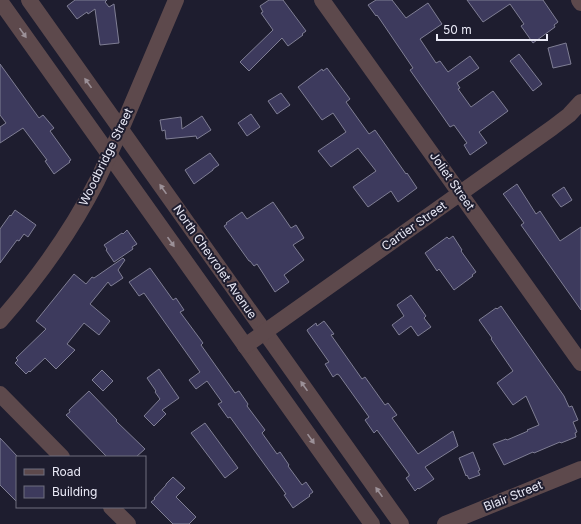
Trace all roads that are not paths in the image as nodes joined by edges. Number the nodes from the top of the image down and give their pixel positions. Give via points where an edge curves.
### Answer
1 (29, 0) edge
2 (176, 0) edge
3 (322, 0) edge
4 (579, 0) edge
5 (0, 1) edge
6 (581, 3) edge
7 (581, 102) edge
8 (121, 129) junction
9 (109, 155) junction
10 (460, 193) junction
11 (0, 321) edge
12 (266, 332) junction
13 (246, 346) junction
14 (581, 363) edge
15 (0, 394) edge
16 (61, 456) edge
17 (581, 469) edge
18 (113, 508) edge
19 (128, 524) edge
20 (372, 524) edge
21 (401, 524) edge
22 (445, 524) edge

8 -> 1 street, North Chevrolet Avenue
2 - 8 street, Woodbridge Street
3 - 10 street, Joliet Street
4 - 6 street
5 -> 9 street, North Chevrolet Avenue
7 - 10 street, Cartier Street via 563,120
8 - 9 street, Woodbridge Street
12 -> 8 street, North Chevrolet Avenue
9 - 11 street, Woodbridge Street via 88,197 53,254
9 -> 13 street, North Chevrolet Avenue
10 - 12 street, Cartier Street
10 - 14 street, Joliet Street
12 - 13 street, Cartier Street
21 -> 12 street, North Chevrolet Avenue
13 -> 20 street, North Chevrolet Avenue
15 - 16 street
17 - 22 street, Blair Street
18 - 19 street

